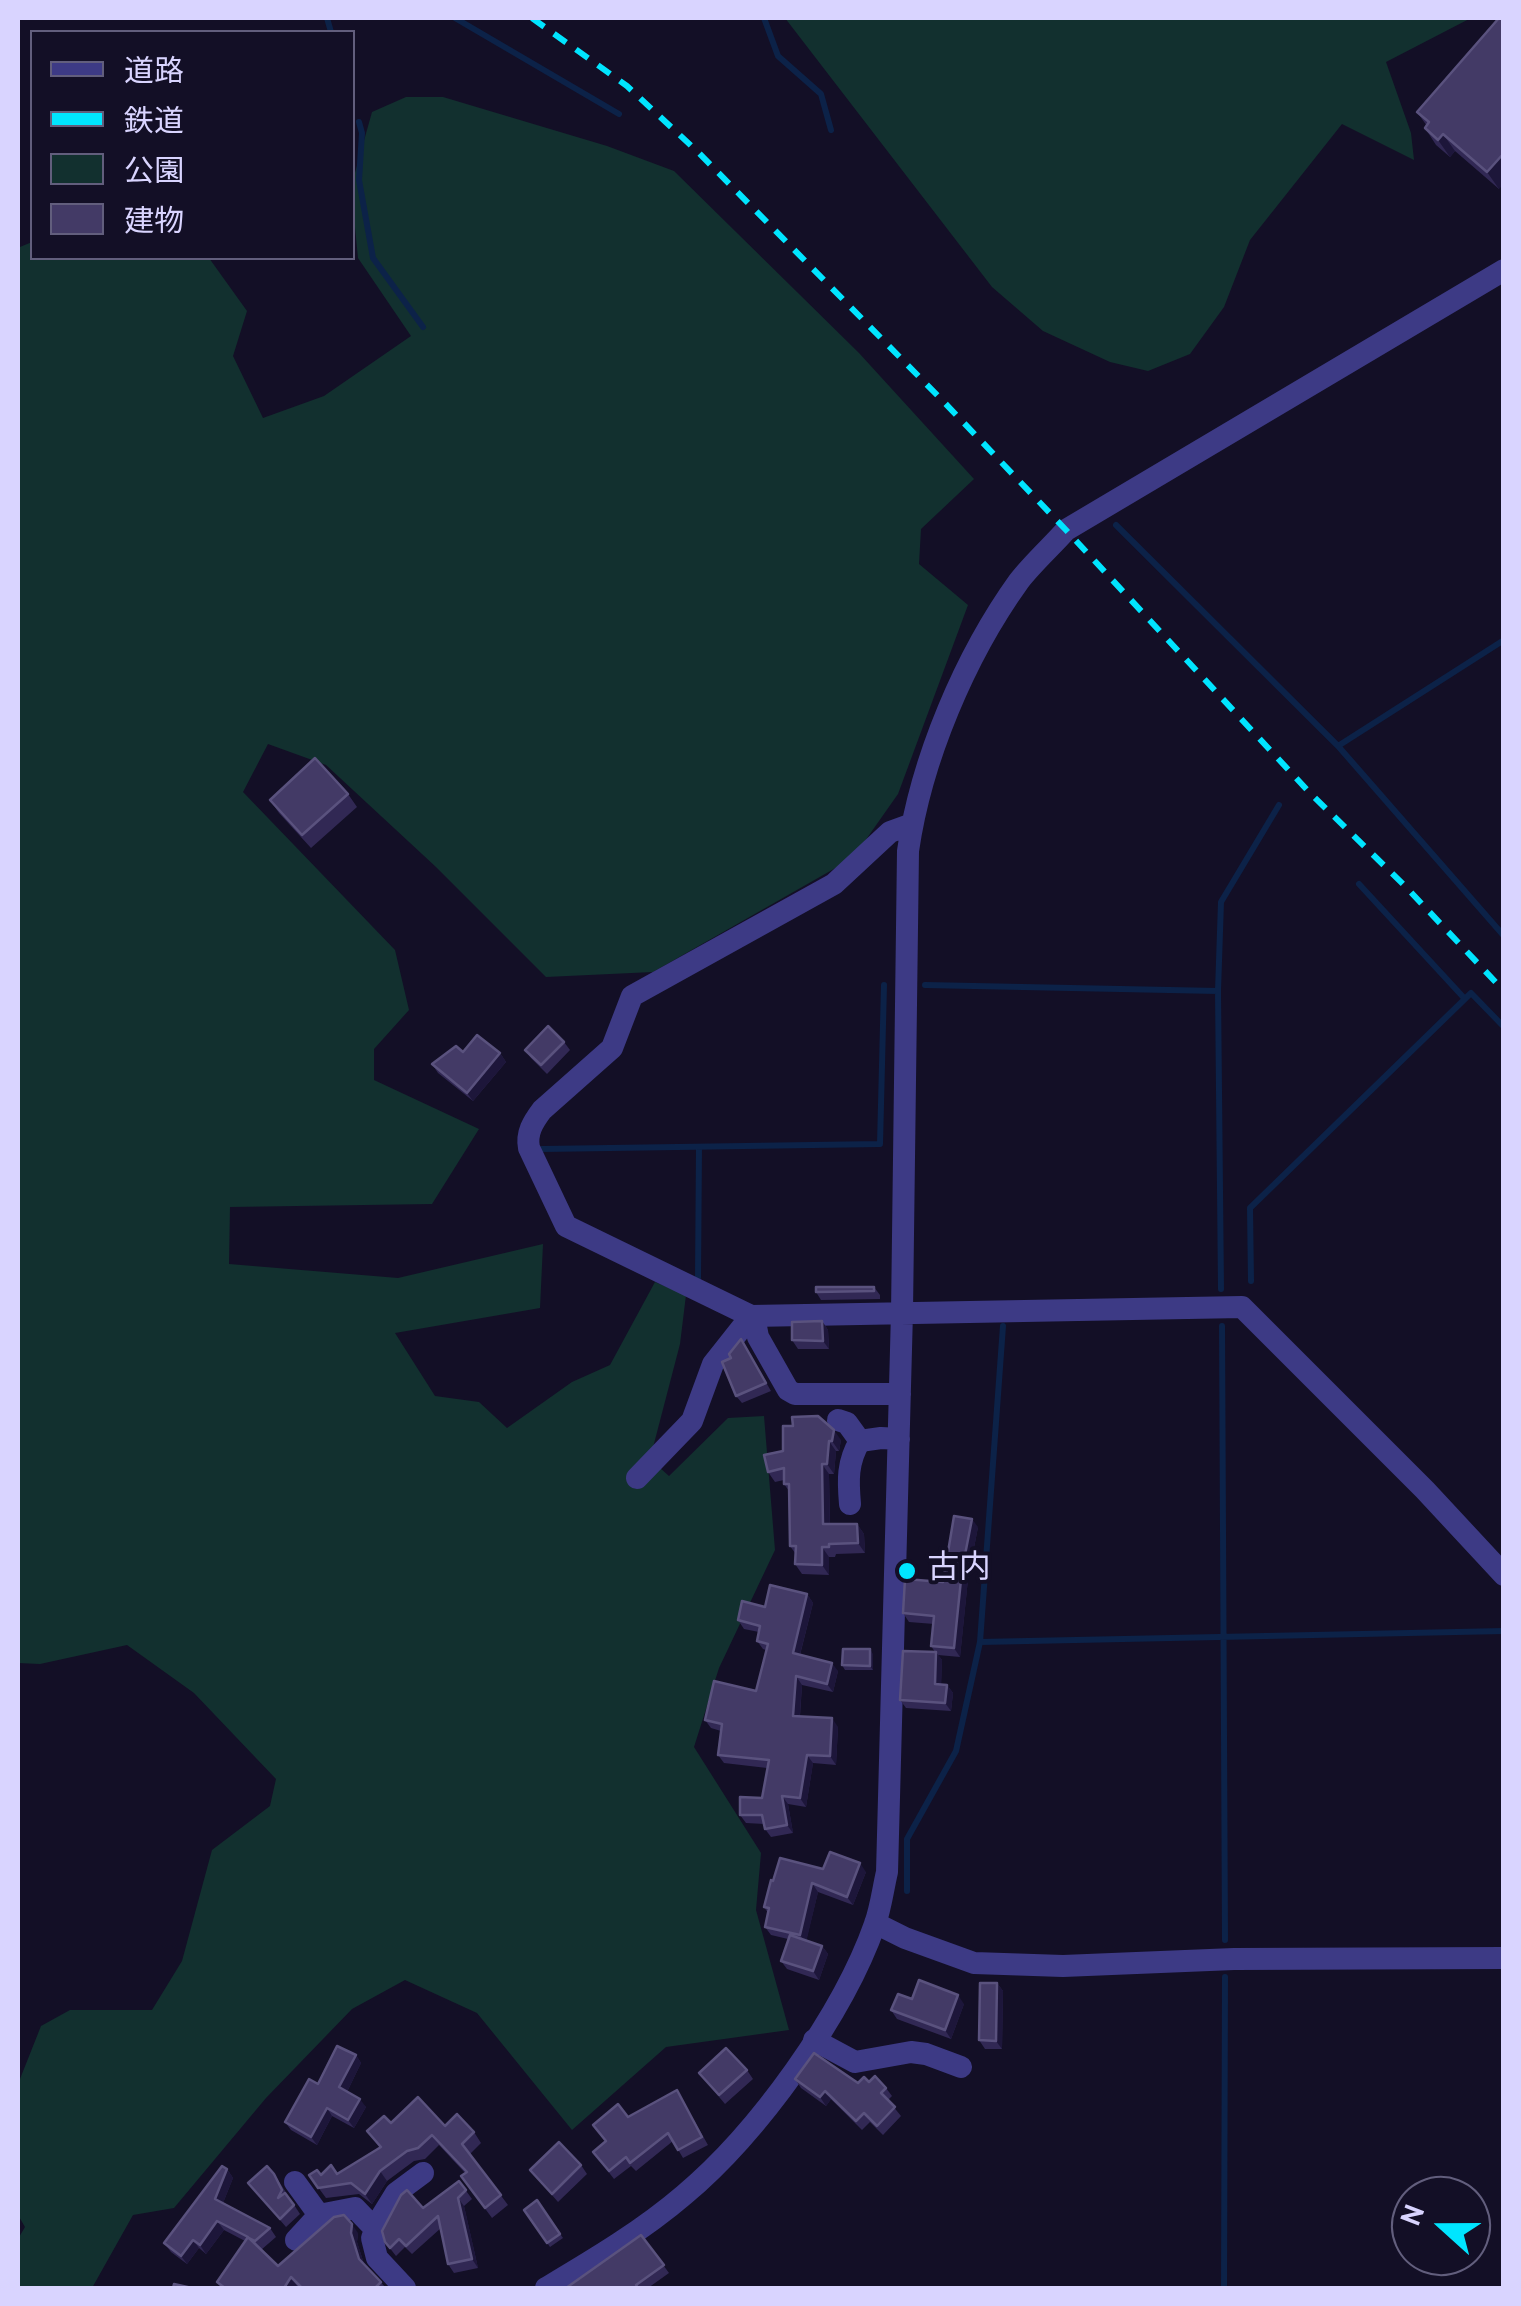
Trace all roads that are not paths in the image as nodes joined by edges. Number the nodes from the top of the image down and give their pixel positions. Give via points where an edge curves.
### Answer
1 (1504, 270) edge
2 (912, 824) junction
3 (902, 1312) junction
4 (753, 1316) junction
5 (900, 1394) junction
6 (838, 1420) dead end
7 (898, 1439) junction
8 (860, 1441) junction
9 (638, 1478) dead end
10 (850, 1504) dead end
11 (1504, 1576) edge
12 (875, 1923) junction
13 (1504, 1958) edge
14 (814, 2040) junction
15 (961, 2066) dead end
16 (423, 2172) dead end
17 (295, 2182) dead end
18 (319, 2215) junction
19 (376, 2230) junction
20 (296, 2240) dead end
21 (405, 2288) edge
22 (549, 2288) edge

1 - 2 street via 1066,530 1020,580 985,635 934,750
2 - 3 street
2 - 4 street via 890,832 834,884 632,996 612,1048 542,1110 527,1137 566,1226
3 - 4 street
3 - 5 street
3 - 11 street via 1242,1307
4 - 5 street via 758,1337 795,1394
4 - 9 street via 713,1364 692,1420
5 - 7 street
6 - 8 street
7 - 8 street
7 - 12 street via 888,1872
8 - 10 street via 847,1474
12 - 13 street via 974,1963
12 - 14 street
14 - 15 street via 855,2062 911,2052
14 - 22 street via 720,2162 618,2245
16 - 19 street via 396,2193
17 - 18 street
18 - 19 street via 356,2208
18 - 20 street
19 - 21 street via 378,2258

